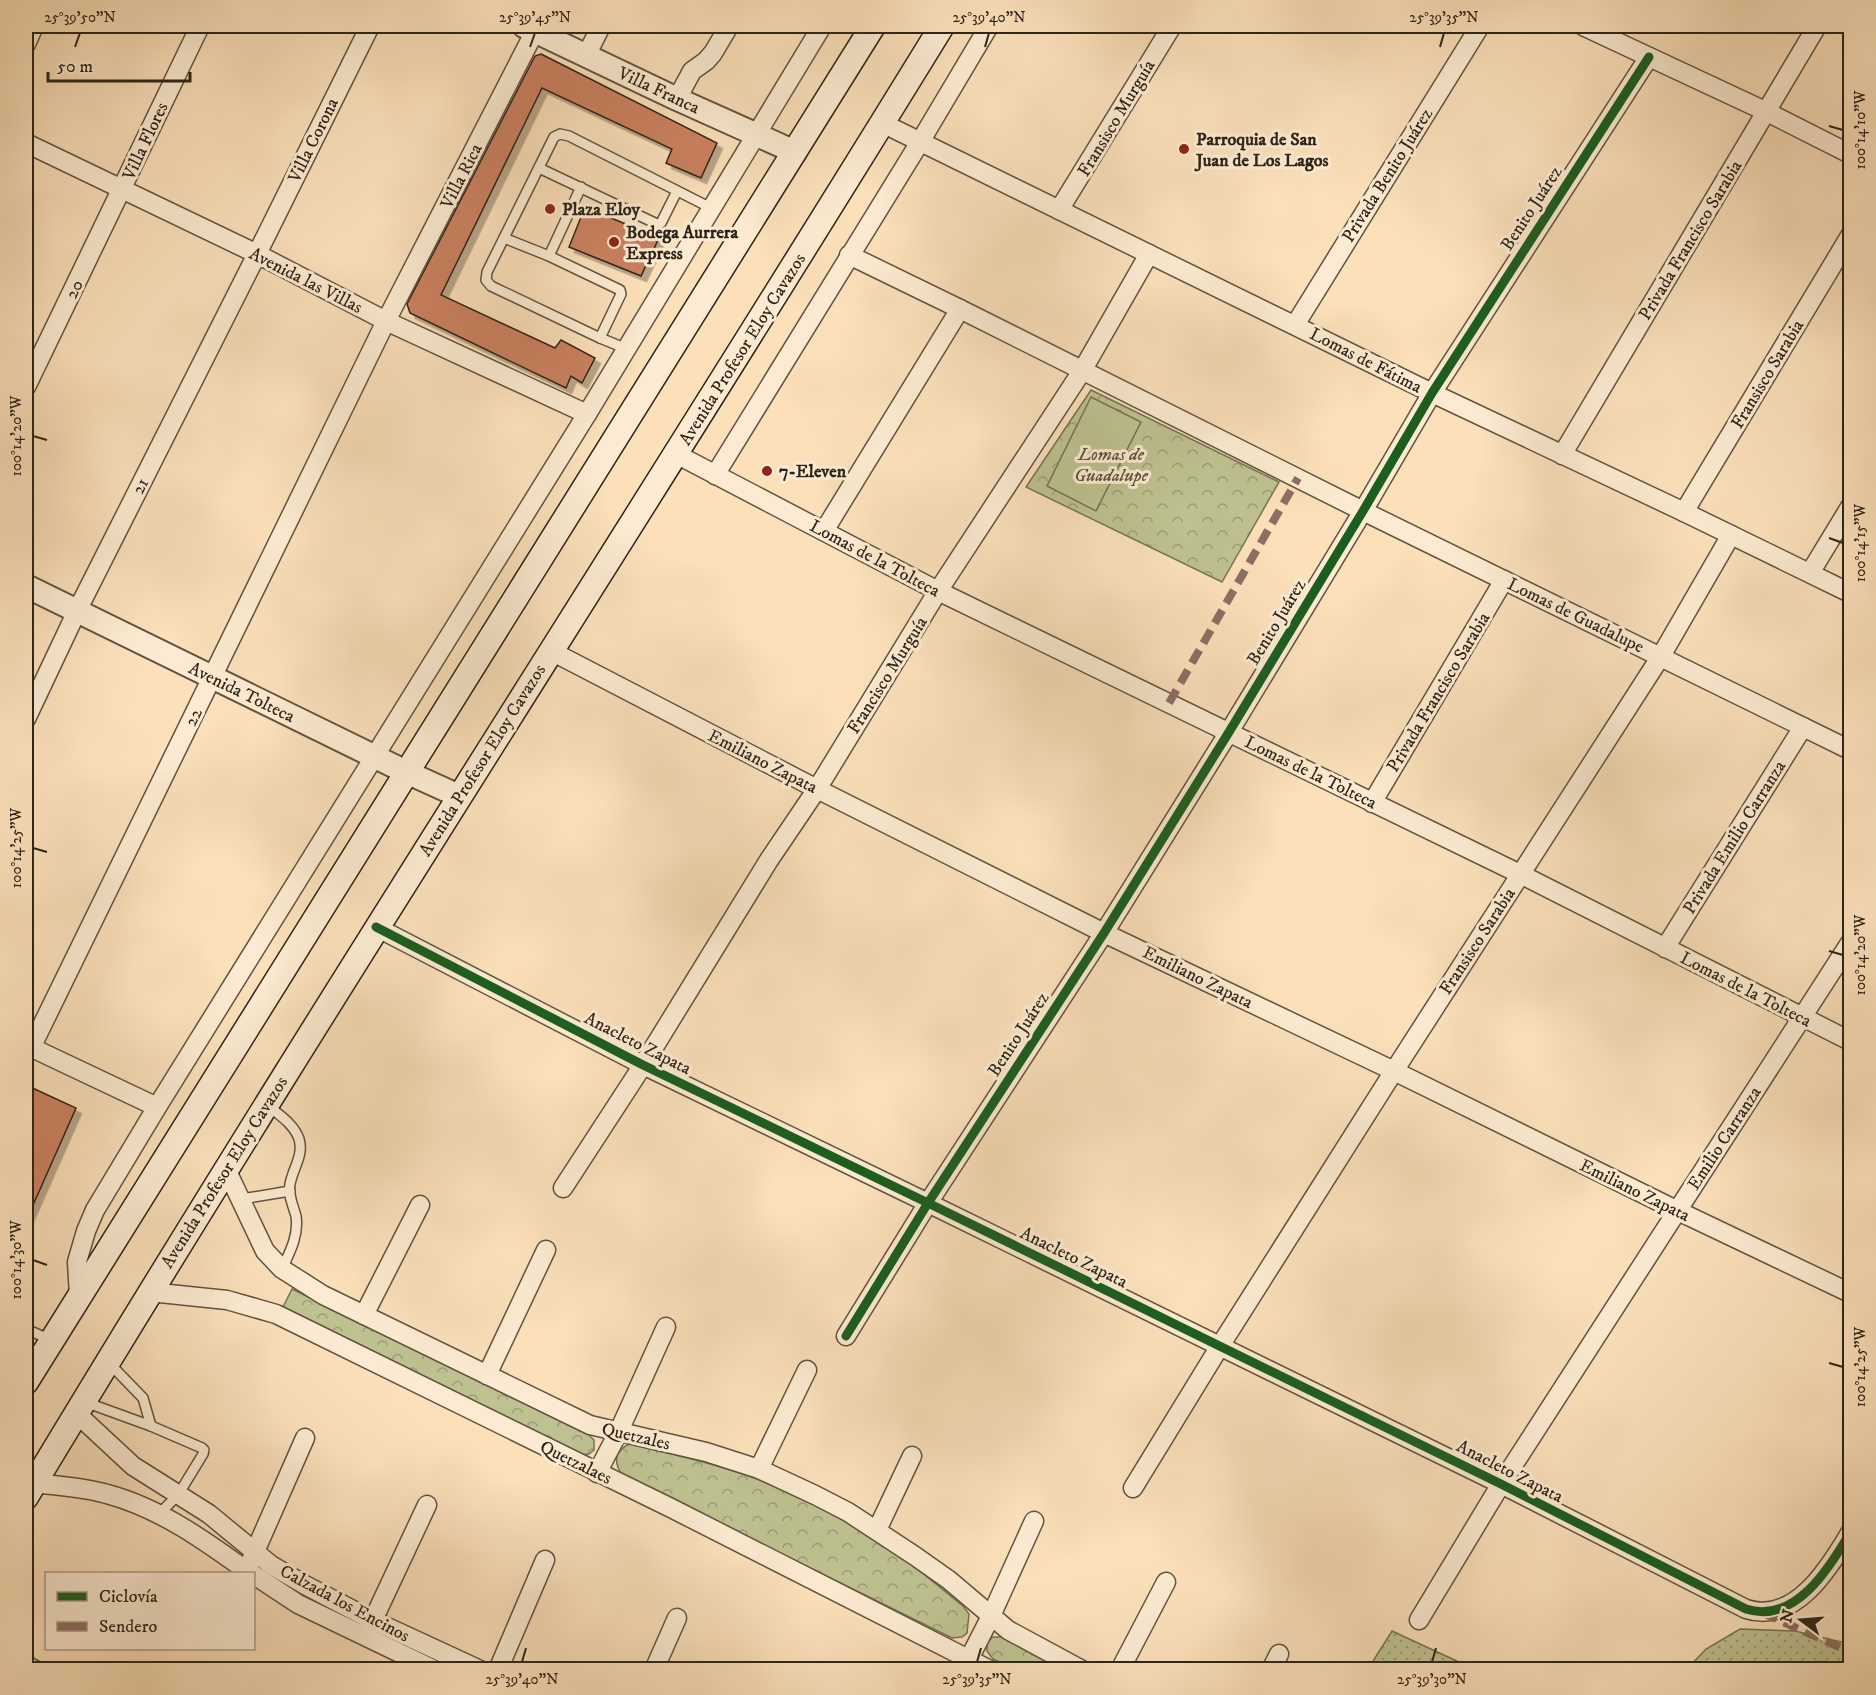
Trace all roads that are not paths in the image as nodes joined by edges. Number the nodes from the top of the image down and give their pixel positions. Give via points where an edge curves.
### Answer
1 (34, 26) edge
2 (200, 26) edge
3 (369, 26) edge
4 (601, 26) edge
5 (729, 26) edge
6 (822, 26) edge
7 (873, 26) edge
8 (942, 26) edge
9 (989, 26) edge
10 (1172, 26) edge
11 (1480, 26) edge
12 (1583, 26) edge
13 (1817, 26) edge
14 (529, 28) edge
15 (26, 44) edge
16 (586, 56) junction
17 (1649, 57) junction
18 (677, 99) junction
19 (1767, 112) junction
20 (882, 123) junction
21 (757, 135) junction
22 (920, 142) junction
23 (26, 143) edge
24 (795, 152) junction
25 (1851, 154) edge
26 (539, 168) junction
27 (581, 187) junction
28 (122, 191) junction
29 (677, 191) junction
30 (713, 209) junction
31 (1059, 210) junction
32 (1851, 236) edge
33 (504, 238) junction
34 (257, 254) junction
35 (1149, 254) junction
36 (849, 255) junction
37 (549, 256) junction
38 (960, 309) junction
39 (386, 321) junction
40 (1295, 325) junction
41 (600, 338) junction
42 (627, 349) junction
43 (1082, 371) junction
44 (26, 387) edge
45 (1432, 393) junction
46 (587, 414) junction
47 (676, 454) junction
48 (1562, 455) junction
49 (715, 475) junction
50 (1851, 507) edge
51 (1363, 511) junction
52 (1683, 512) junction
53 (824, 531) junction
54 (1731, 536) junction
55 (1810, 573) junction
56 (1504, 580) junction
57 (26, 586) edge
58 (938, 591) junction
59 (1851, 593) edge
60 (77, 611) junction
61 (550, 651) junction
62 (1661, 656) junction
63 (212, 677) junction
64 (26, 719) edge
65 (1803, 727) junction
66 (1229, 732) junction
67 (1851, 750) edge
68 (375, 756) junction
69 (406, 772) junction
70 (817, 789) junction
71 (459, 796) junction
72 (1372, 803) junction
73 (1520, 874) junction
74 (376, 927) junction
75 (1104, 933) junction
76 (1851, 943) edge
77 (1665, 948) junction
78 (1803, 1018) junction
79 (1851, 1041) edge
80 (28, 1046) edge
81 (643, 1065) junction
82 (1394, 1071) junction
83 (266, 1103) junction
84 (156, 1107) junction
85 (226, 1169) junction
86 (563, 1188) dead end
87 (290, 1191) junction
88 (242, 1199) junction
89 (928, 1203) junction
90 (420, 1205) dead end
91 (1676, 1210) junction
92 (546, 1250) dead end
93 (282, 1269) junction
94 (150, 1292) junction
95 (1851, 1293) edge
96 (79, 1296) junction
97 (364, 1315) junction
98 (666, 1327) dead end
99 (26, 1329) edge
100 (846, 1336) dead end
101 (52, 1340) junction
102 (1220, 1346) junction
103 (107, 1361) junction
104 (807, 1370) dead end
105 (487, 1374) junction
106 (26, 1382) edge
107 (80, 1407) junction
108 (151, 1425) junction
109 (619, 1431) junction
110 (304, 1438) dead end
111 (912, 1456) dead end
112 (759, 1469) junction
113 (597, 1473) junction
114 (1500, 1484) junction
115 (1133, 1488) dead end
116 (30, 1490) edge
117 (178, 1495) junction
118 (427, 1505) dead end
119 (158, 1515) junction
120 (1034, 1521) dead end
121 (877, 1530) junction
122 (1851, 1533) edge
123 (255, 1552) junction
124 (545, 1560) dead end
125 (249, 1572) edge
126 (250, 1572) edge
127 (255, 1576) edge
128 (1166, 1582) dead end
129 (991, 1616) junction
130 (677, 1618) dead end
131 (1419, 1620) dead end
132 (369, 1628) junction
133 (969, 1659) junction
134 (26, 1665) edge
135 (35, 1670) edge
136 (435, 1670) edge
137 (480, 1670) edge
138 (498, 1670) edge
139 (654, 1670) edge
140 (990, 1670) edge
141 (1082, 1670) edge
142 (1120, 1670) edge

1 - 15 street
2 - 28 street, Villa Flores
3 - 34 street, Villa Corona
4 - 16 street
5 - 18 street via 713,53 692,71
6 - 21 street
7 - 24 main road
8 - 20 main road, Avenida Profesor Eloy Cavazos
9 - 22 street
10 - 31 street, Fransisco Murguía
11 - 40 street, Privada Benito Juárez
12 - 17 street
13 - 19 street, Privada Francisco Sarabia
14 - 16 street, Villa Franca
14 - 39 street, Villa Rica
16 - 18 street, Villa Franca
17 - 19 street
17 - 45 street, Benito Juárez
18 - 21 street, Villa Franca
19 - 25 street
19 - 48 street, Privada Francisco Sarabia
20 - 22 street, Lomas de Fátima
20 - 47 main road, Avenida Profesor Eloy Cavazos
21 - 24 street, Villa Franca
21 - 30 street
22 - 31 street, Lomas de Fátima
22 - 36 street
23 - 28 street, Avenida las Villas
24 - 69 main road
26 - 27 lane
26 - 29 lane via 554,138 562,134
26 - 33 lane
27 - 29 lane via 659,224
27 - 37 lane
28 - 34 street, Avenida las Villas
28 - 44 street, 20
29 - 30 lane
30 - 42 street
31 - 35 street, Lomas de Fátima
32 - 52 street, Fransisco Sarabia
33 - 37 lane
33 - 41 lane via 487,272 487,283
34 - 39 street, Avenida las Villas
34 - 60 street, 21
35 - 40 street, Lomas de Fátima
35 - 43 street, Francisco Murguía
36 - 38 street, Lomas de Guadalupe
36 - 49 street
37 - 41 lane via 620,290
38 - 43 street, Lomas de Guadalupe
38 - 53 street
39 - 46 street, Avenida las Villas
39 - 63 street, 22
40 - 45 street, Lomas de Fátima
41 - 42 lane
42 - 46 street
43 - 51 street, Lomas de Guadalupe
43 - 58 street, Francisco Murguía
45 - 48 street, Lomas de Fátima
45 - 51 street, Benito Juárez
46 - 68 street
47 - 49 street, Lomas de la Tolteca
47 - 61 main road, Avenida Profesor Eloy Cavazos
48 - 52 street, Lomas de Fátima
49 - 53 street, Lomas de la Tolteca
50 - 55 street
51 - 56 street, Lomas de Guadalupe
51 - 66 street, Benito Juárez
52 - 54 street, Lomas de Fátima
53 - 58 street, Lomas de la Tolteca
54 - 55 street, Lomas de Fátima
54 - 62 street, Fransisco Sarabia
55 - 59 street, Lomas de Fátima
56 - 62 street, Lomas de Guadalupe
56 - 72 street, Privada Francisco Sarabia
57 - 60 street, Avenida Tolteca
58 - 66 street, Lomas de la Tolteca
58 - 70 street, Francisco Murguía
60 - 63 street, Avenida Tolteca
60 - 64 street, 21
61 - 70 street, Emiliano Zapata
61 - 71 main road, Avenida Profesor Eloy Cavazos
62 - 65 street, Lomas de Guadalupe
62 - 73 street, Fransisco Sarabia
63 - 68 street, Avenida Tolteca
63 - 80 street, 22
65 - 67 street, Lomas de Guadalupe
65 - 77 street, Privada Emilio Carranza
66 - 72 street, Lomas de la Tolteca
66 - 75 street, Benito Juárez
68 - 69 street, Avenida Tolteca
68 - 84 street
69 - 71 street, Avenida Tolteca
69 - 96 main road
70 - 75 street, Emiliano Zapata
70 - 81 street, Francisco Murguía
71 - 74 main road, Avenida Profesor Eloy Cavazos
72 - 73 street, Lomas de la Tolteca
73 - 77 street, Lomas de la Tolteca
73 - 82 street, Fransisco Sarabia
74 - 81 street, Anacleto Zapata
74 - 83 main road, Avenida Profesor Eloy Cavazos
75 - 82 street, Emiliano Zapata
75 - 89 street, Benito Juárez
76 - 78 street, Emilio Carranza
77 - 78 street, Lomas de la Tolteca
78 - 79 street, Lomas de la Tolteca
78 - 91 street, Emilio Carranza
80 - 84 street
81 - 86 street, Francisco Murguía
81 - 89 street, Anacleto Zapata
82 - 91 street, Emiliano Zapata
82 - 102 street, Fransisco Sarabia
83 - 85 main road, Avenida Profesor Eloy Cavazos
83 - 87 lane via 291,1126 300,1142
84 - 96 street via 86,1231 77,1262
85 - 88 street, Quetzales
85 - 94 main road, Avenida Profesor Eloy Cavazos
87 - 88 lane
87 - 93 lane via 296,1230
88 - 93 street, Quetzales via 266,1251
89 - 100 street
89 - 102 street, Anacleto Zapata
90 - 97 street
91 - 95 street, Emiliano Zapata
91 - 114 street, Emilio Carranza
92 - 105 street
93 - 97 street, Quetzales
94 - 103 main road, Avenida Profesor Eloy Cavazos
94 - 113 street, Quetzalaes via 227,1300 271,1312
96 - 101 main road
97 - 105 street, Quetzales
98 - 109 street
99 - 101 lane
101 - 106 main road
102 - 114 street, Anacleto Zapata
102 - 115 street
103 - 107 main road, Avenida Profesor Eloy Cavazos
103 - 108 lane via 143,1398
104 - 112 street
105 - 109 street, Quetzales via 590,1425
107 - 108 lane
107 - 116 main road, Avenida Profesor Eloy Cavazos
107 - 117 street, Calzada los Encinos via 133,1466
108 - 117 lane via 204,1450
109 - 112 street, Quetzales
109 - 113 street
110 - 123 street
111 - 121 street
112 - 121 street, Quetzales via 816,1495
113 - 133 street, Quetzalaes
114 - 122 street, Anacleto Zapata via 1746,1609 1760,1612 1792,1603 1810,1590
114 - 131 street
116 - 119 street, Calzada los Encinos via 108,1494
117 - 119 lane
117 - 123 street, Calzada los Encinos via 209,1514
118 - 132 street
119 - 125 street, Calzada los Encinos via 194,1534
120 - 129 street
121 - 129 street, Quetzales via 949,1580
123 - 126 street
123 - 132 street, Calzada los Encinos
124 - 138 street
127 - 132 street, Calzada los Encinos via 298,1604
128 - 142 street
129 - 133 street
129 - 141 street, Quetzales via 1018,1636
130 - 139 street
132 - 136 street, Calzada los Encinos
132 - 137 street, Calzada los Encinos
133 - 140 street, Quetzalaes
134 - 135 street

